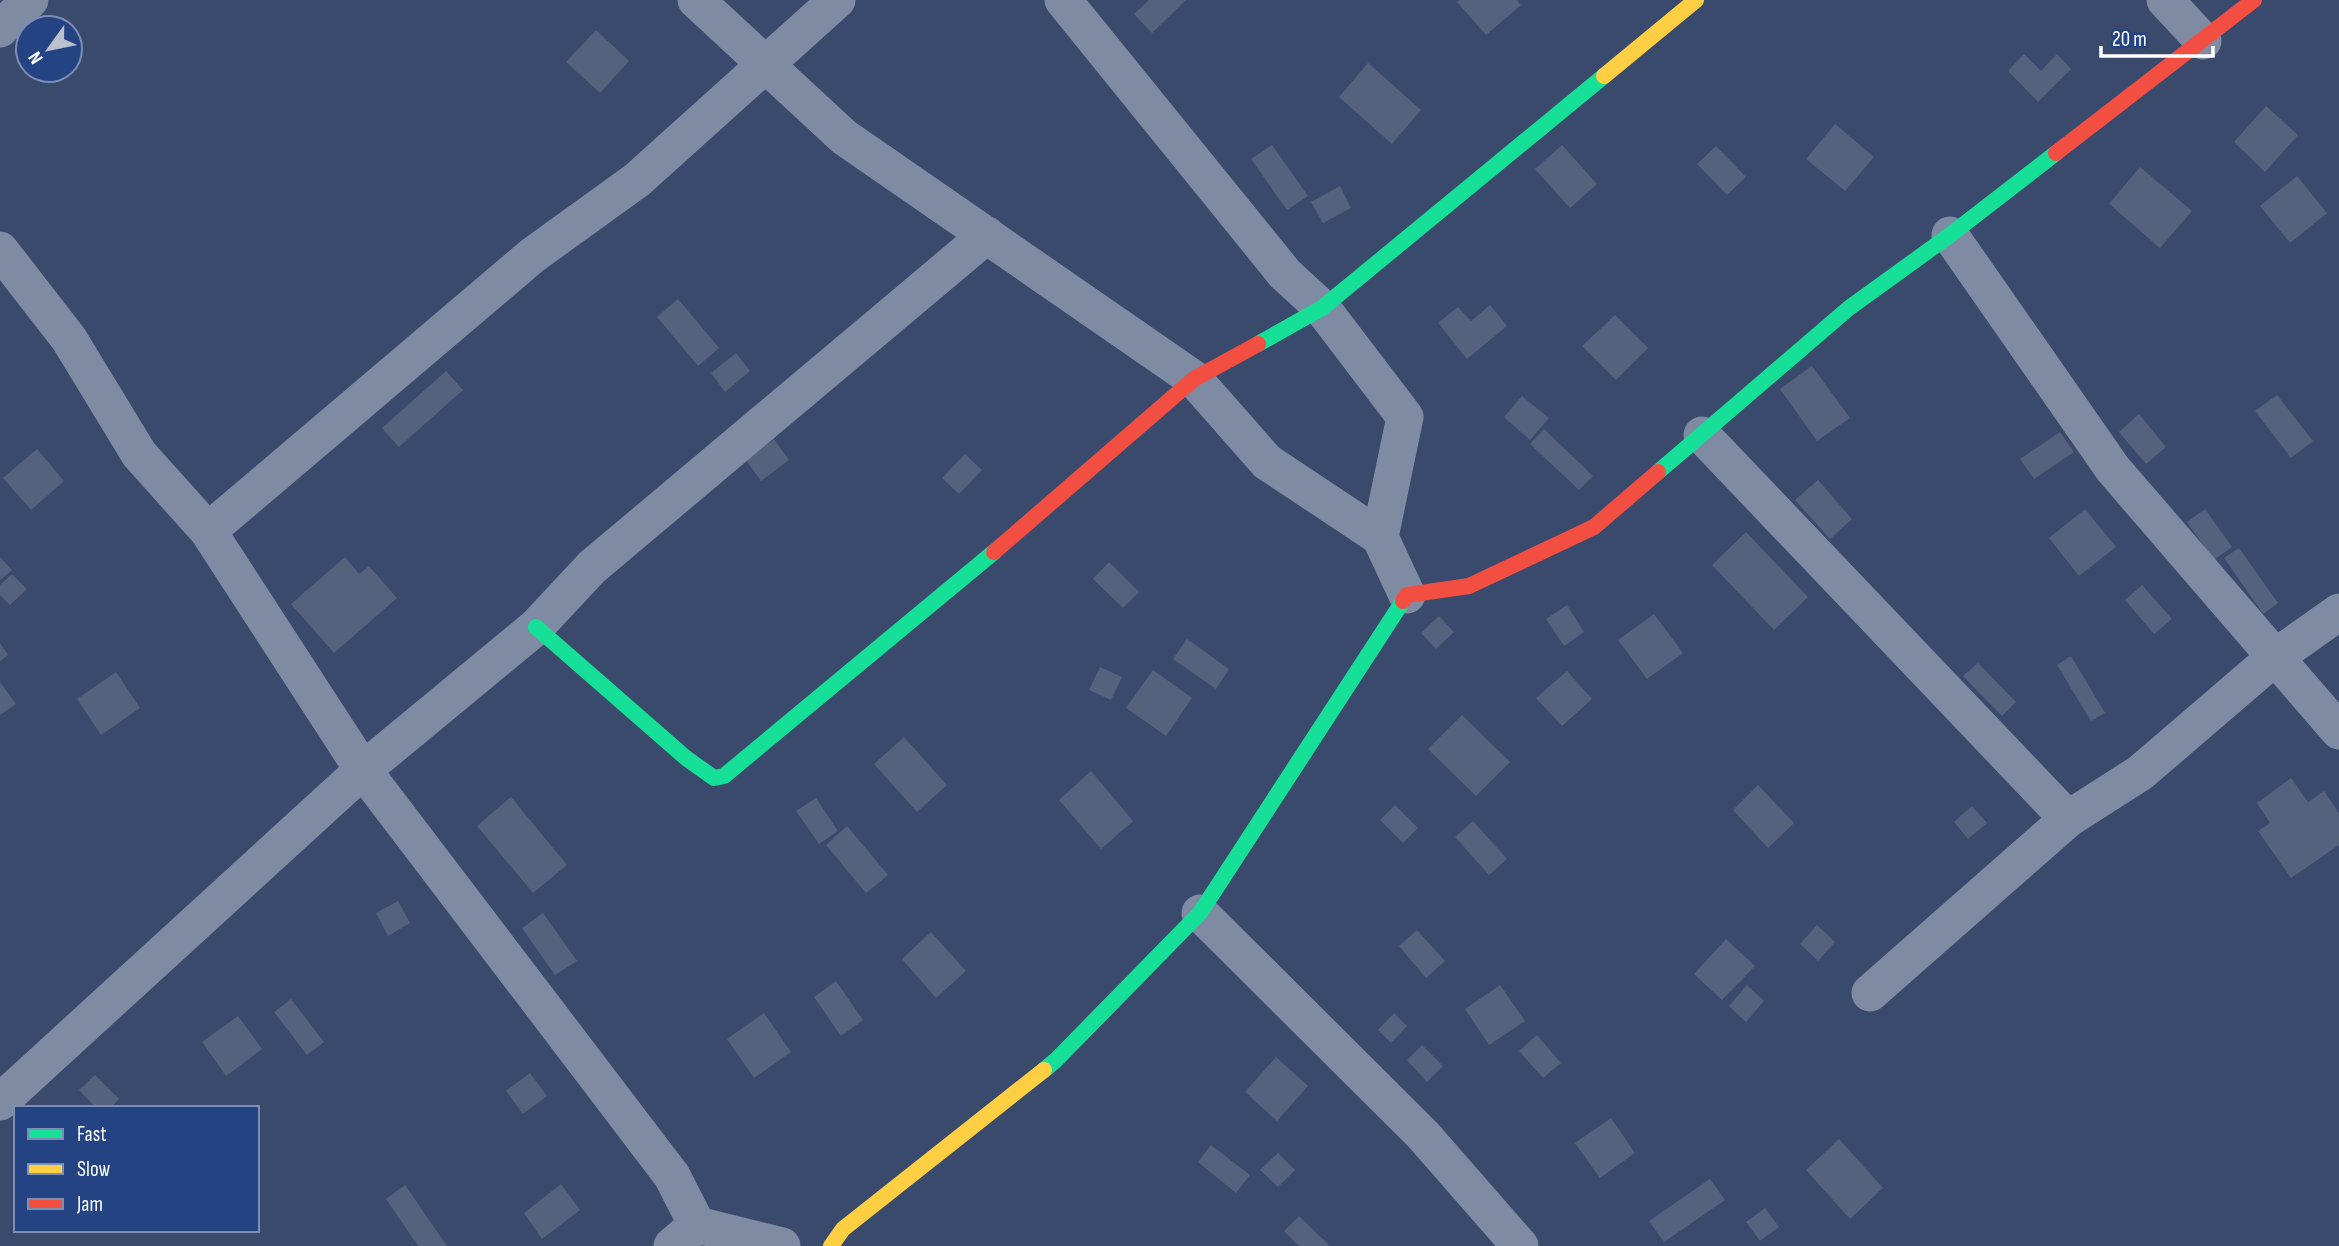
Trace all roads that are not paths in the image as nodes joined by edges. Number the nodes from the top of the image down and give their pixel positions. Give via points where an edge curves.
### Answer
1 (30, 0) edge
2 (696, 0) edge
3 (837, 0) edge
4 (1063, 0) edge
5 (1696, 0) edge
6 (2165, 0) edge
7 (2254, 0) edge
8 (0, 29) edge
9 (2203, 41) junction
10 (765, 63) junction
11 (987, 235) junction
12 (1950, 235) junction
13 (0, 250) edge
14 (1322, 308) junction
15 (1194, 379) junction
16 (1702, 435) junction
17 (208, 531) junction
18 (1380, 537) junction
19 (1407, 595) junction
20 (2339, 612) edge
21 (536, 627) junction
22 (2274, 658) junction
23 (2339, 731) edge
24 (363, 770) junction
25 (2068, 819) junction
26 (1200, 913) junction
27 (1870, 993) dead end
28 (0, 1102) edge
29 (684, 1235) edge
30 (782, 1246) edge
31 (831, 1246) edge
32 (1520, 1246) edge

1 - 8 street
2 - 10 street
3 - 10 street
4 - 14 street via 1285,274
5 - 14 street
6 - 9 street
7 - 9 street
9 - 12 street
10 - 11 street via 844,137
10 - 17 street via 636,180 533,255
11 - 15 street
11 - 21 street via 593,567
12 - 16 street via 1850,308
12 - 22 street via 2113,469
13 - 17 street via 69,339 139,454
14 - 15 street
14 - 18 street via 1405,417
15 - 18 street via 1267,462
15 - 21 street via 724,776 714,778 686,758
16 - 19 street via 1594,527 1469,586
16 - 25 street
17 - 24 street
18 - 19 street
19 - 26 street
20 - 22 street
21 - 24 street
22 - 23 street
22 - 25 street via 2140,773
24 - 28 street
24 - 29 street via 672,1176
25 - 27 street
26 - 31 street via 1056,1060 843,1229
26 - 32 street via 1423,1135
29 - 30 street

